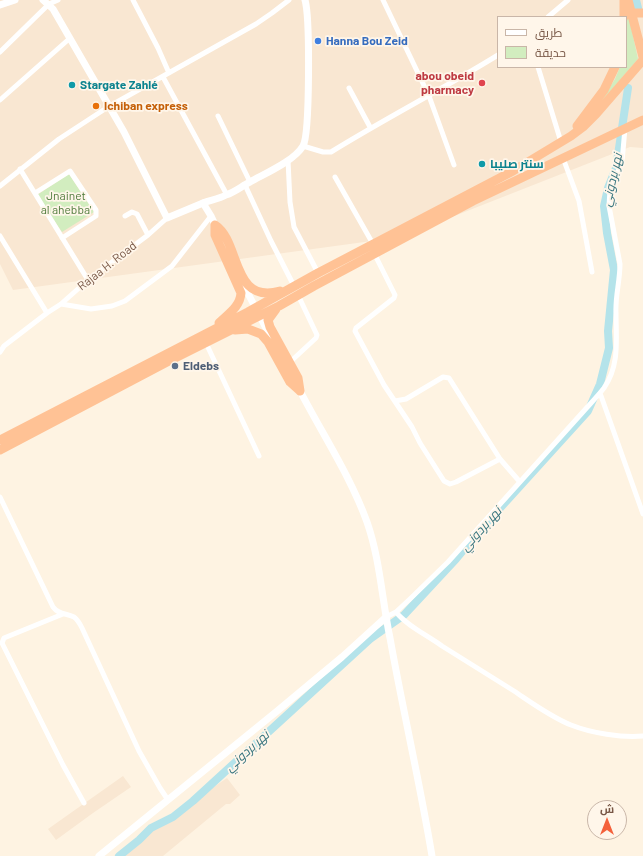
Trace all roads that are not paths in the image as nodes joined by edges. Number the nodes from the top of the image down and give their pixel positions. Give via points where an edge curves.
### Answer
1 (15, 0) edge
2 (58, 0) edge
3 (132, 0) edge
4 (289, 0) edge
5 (305, 0) edge
6 (384, 0) edge
7 (568, 0) edge
8 (624, 0) edge
9 (628, 0) edge
10 (46, 2) edge
11 (0, 5) edge
12 (643, 13) edge
13 (628, 15) edge
14 (549, 16) edge
15 (70, 39) junction
16 (0, 52) edge
17 (497, 56) edge
18 (643, 57) edge
19 (643, 60) edge
20 (538, 68) edge
21 (615, 68) edge
22 (169, 73) junction
23 (163, 76) junction
24 (349, 88) dead end
25 (429, 96) junction
26 (0, 100) edge
27 (108, 107) junction
28 (218, 116) dead end
29 (643, 120) edge
30 (370, 128) junction
31 (625, 128) junction
32 (563, 141) junction
33 (303, 146) junction
34 (563, 158) junction
35 (288, 160) junction
36 (454, 165) dead end
37 (20, 169) junction
38 (336, 177) dead end
39 (247, 183) junction
40 (0, 186) edge
41 (35, 193) junction
42 (227, 195) junction
43 (203, 203) junction
44 (124, 216) dead end
45 (167, 218) junction
46 (213, 220) junction
47 (148, 235) junction
48 (0, 236) edge
49 (62, 238) junction
50 (373, 244) junction
51 (374, 253) junction
52 (592, 272) dead end
53 (318, 273) junction
54 (88, 280) junction
55 (296, 291) junction
56 (61, 304) junction
57 (279, 306) junction
58 (46, 313) junction
59 (212, 330) junction
60 (230, 331) junction
61 (206, 343) junction
62 (0, 352) edge
63 (289, 363) junction
64 (127, 378) junction
65 (300, 391) junction
66 (600, 392) junction
67 (395, 401) junction
68 (0, 440) edge
69 (0, 450) edge
70 (259, 456) dead end
71 (500, 459) junction
72 (520, 482) junction
73 (0, 497) edge
74 (643, 514) edge
75 (63, 614) junction
76 (397, 614) junction
77 (386, 619) junction
78 (1, 641) edge
79 (643, 736) edge
80 (168, 800) junction
81 (84, 803) dead end
82 (100, 856) edge
83 (432, 856) edge

1 - 11 main road
2 - 10 street
3 - 22 street
4 - 22 street via 256,24
5 - 33 main road via 308,17 307,117
6 - 25 street
7 - 14 street
8 - 13 highway
9 - 13 highway
10 - 15 main road
10 - 16 street
12 - 13 highway
13 - 18 highway
15 - 26 street
15 - 27 main road
17 - 25 street
19 - 32 highway via 596,114
20 - 32 street
21 - 32 highway via 604,90
22 - 23 street
23 - 27 street
23 - 42 street
24 - 30 street
25 - 30 street
25 - 36 street
27 - 37 street via 59,139
27 - 45 main road via 124,132
28 - 39 street
29 - 31 highway
30 - 33 street via 331,152
31 - 34 highway
31 - 66 street via 622,162 610,190 609,206 620,264 616,312 617,340 615,360 609,379
32 - 50 highway via 513,171
33 - 35 main road
34 - 51 highway
34 - 52 street via 579,201
35 - 39 main road
35 - 53 street via 294,227
37 - 40 street
37 - 41 street
38 - 50 street
39 - 42 main road
39 - 55 street via 271,241
41 - 49 street
41 - 49 street via 70,171 96,210 96,216
42 - 43 main road
43 - 45 main road
43 - 46 main road
44 - 47 street via 132,212 137,214
45 - 47 street, Rajaa H. Road
46 - 55 highway via 222,229 239,270 252,290 264,294
46 - 56 street via 172,266 120,304 91,309
46 - 59 highway via 216,235 241,296 235,308
46 - 65 main road via 246,290
47 - 54 street, Rajaa H. Road
48 - 58 street
49 - 54 street
50 - 53 highway
51 - 55 highway
51 - 67 street via 395,294 394,298 358,325 355,331
53 - 55 highway
54 - 56 street, Rajaa H. Road
55 - 57 highway
55 - 59 highway
55 - 63 street via 317,335
56 - 58 street, Rajaa H. Road
57 - 60 highway
57 - 63 highway via 270,316 269,323
58 - 62 street, Rajaa H. Road
59 - 64 highway
60 - 61 highway
60 - 65 highway via 248,329 261,334 290,382
61 - 64 highway
61 - 70 street
63 - 65 highway via 298,378
64 - 68 highway
64 - 69 highway
65 - 77 main road via 363,512 372,543
66 - 72 street
66 - 74 street
67 - 71 street via 406,399 443,377 449,378
67 - 71 street via 446,483 456,482
71 - 72 street
72 - 76 street
73 - 75 street via 53,607
75 - 78 street via 7,636
75 - 80 street via 76,619 82,628 139,751
76 - 77 street
76 - 79 street via 536,706 570,725 619,736
77 - 80 main road
77 - 83 main road
78 - 81 street
80 - 82 main road

